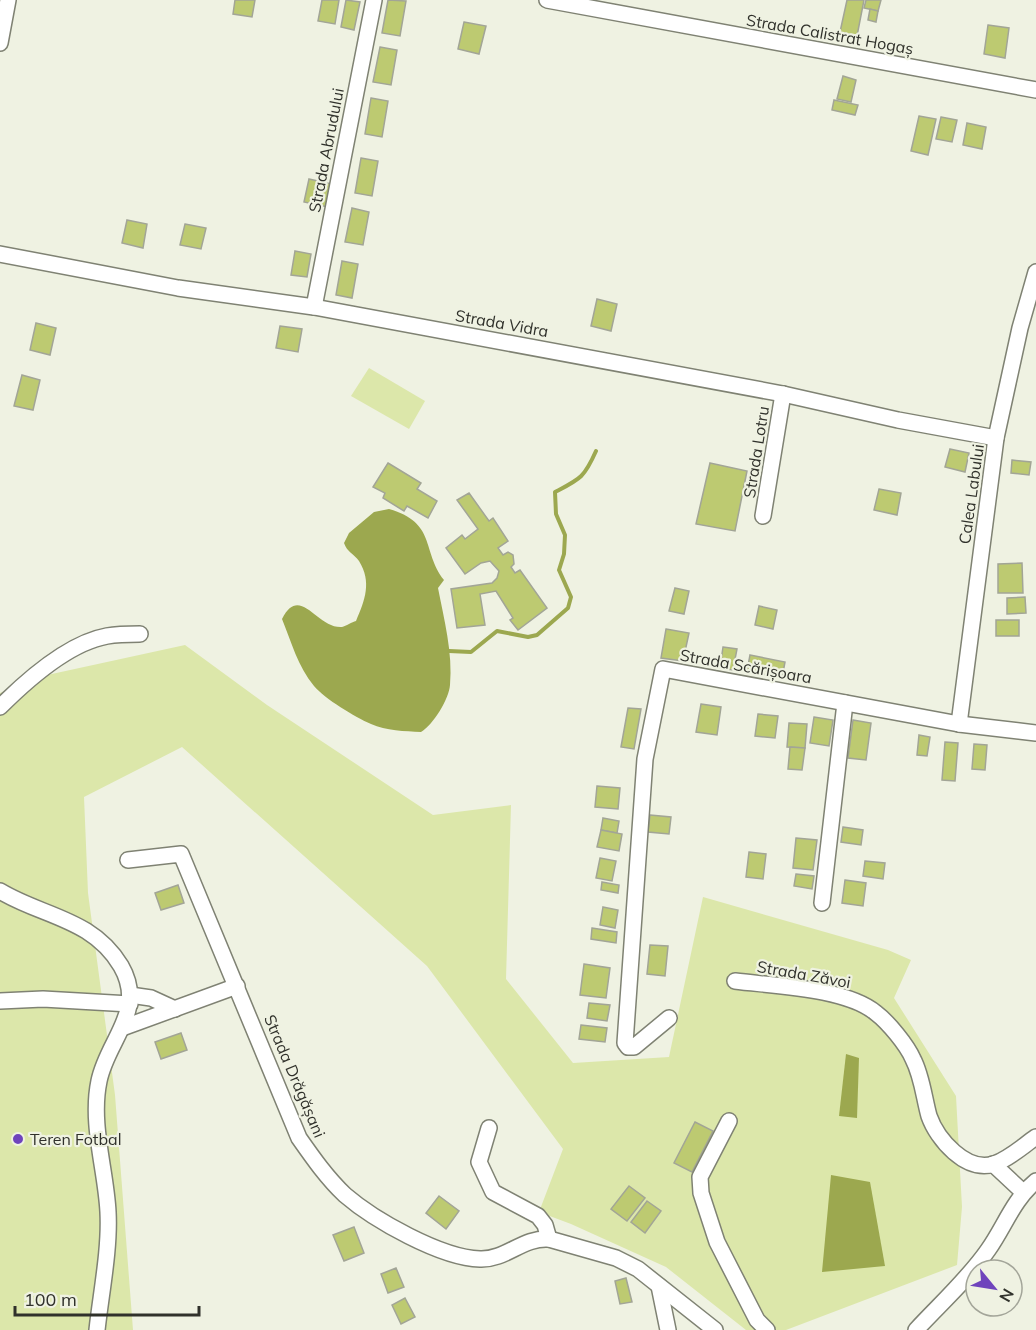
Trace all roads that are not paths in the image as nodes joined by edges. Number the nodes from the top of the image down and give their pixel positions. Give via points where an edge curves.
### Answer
1 (8, 0) edge
2 (374, 0) edge
3 (547, 0) edge
4 (0, 43) edge
5 (1036, 90) edge
6 (0, 254) edge
7 (1036, 272) edge
8 (314, 307) junction
9 (783, 394) junction
10 (996, 438) junction
11 (764, 516) dead end
12 (140, 634) dead end
13 (845, 703) junction
14 (0, 707) edge
15 (959, 724) junction
16 (1036, 733) edge
17 (128, 860) dead end
18 (0, 891) edge
19 (822, 903) dead end
20 (735, 981) dead end
21 (237, 986) junction
22 (130, 999) junction
23 (0, 1000) edge
24 (175, 1009) junction
25 (669, 1018) dead end
26 (123, 1028) junction
27 (729, 1121) dead end
28 (489, 1128) dead end
29 (1036, 1137) edge
30 (993, 1164) junction
31 (1036, 1181) edge
32 (1023, 1192) junction
33 (549, 1239) junction
34 (659, 1286) junction
35 (97, 1330) edge
36 (668, 1330) edge
37 (715, 1330) edge
38 (767, 1330) edge
39 (916, 1330) edge

1 - 4 street
2 - 8 street, Strada Abrudului
3 - 5 street, Strada Calistrat Hogaș
6 - 8 street, Strada Vidra via 178,288
7 - 10 street, Calea Labului
8 - 9 street, Strada Vidra
9 - 10 street, Strada Vidra
9 - 11 street, Strada Lotru
10 - 15 street, Calea Labului
12 - 14 street via 107,636 56,658
13 - 15 street, Strada Scărișoara
13 - 19 street
13 - 25 street, Strada Scărișoara via 663,669 645,759 625,1043 634,1047
15 - 16 street, Strada Scărișoara
17 - 21 street, Strada Drăgășani via 181,854
18 - 22 street via 86,930 121,967
20 - 30 street, Strada Zăvoi via 845,997 876,1013 914,1059 930,1120 942,1139 964,1159
21 - 24 street
21 - 33 street, Strada Drăgășani via 299,1138 344,1194 364,1210 425,1244 468,1257 494,1258 527,1241
22 - 23 street
22 - 24 street via 151,998
22 - 26 street
24 - 26 street
26 - 35 street via 103,1065 96,1102 109,1216
27 - 38 street via 700,1177 701,1193 717,1242 757,1320
28 - 33 street via 479,1162 493,1192 538,1216
29 - 30 street
30 - 32 street
31 - 32 street
32 - 39 street via 989,1249
33 - 34 street, Strada Drăgășani via 616,1258
34 - 36 street
34 - 37 street, Strada Drăgășani

